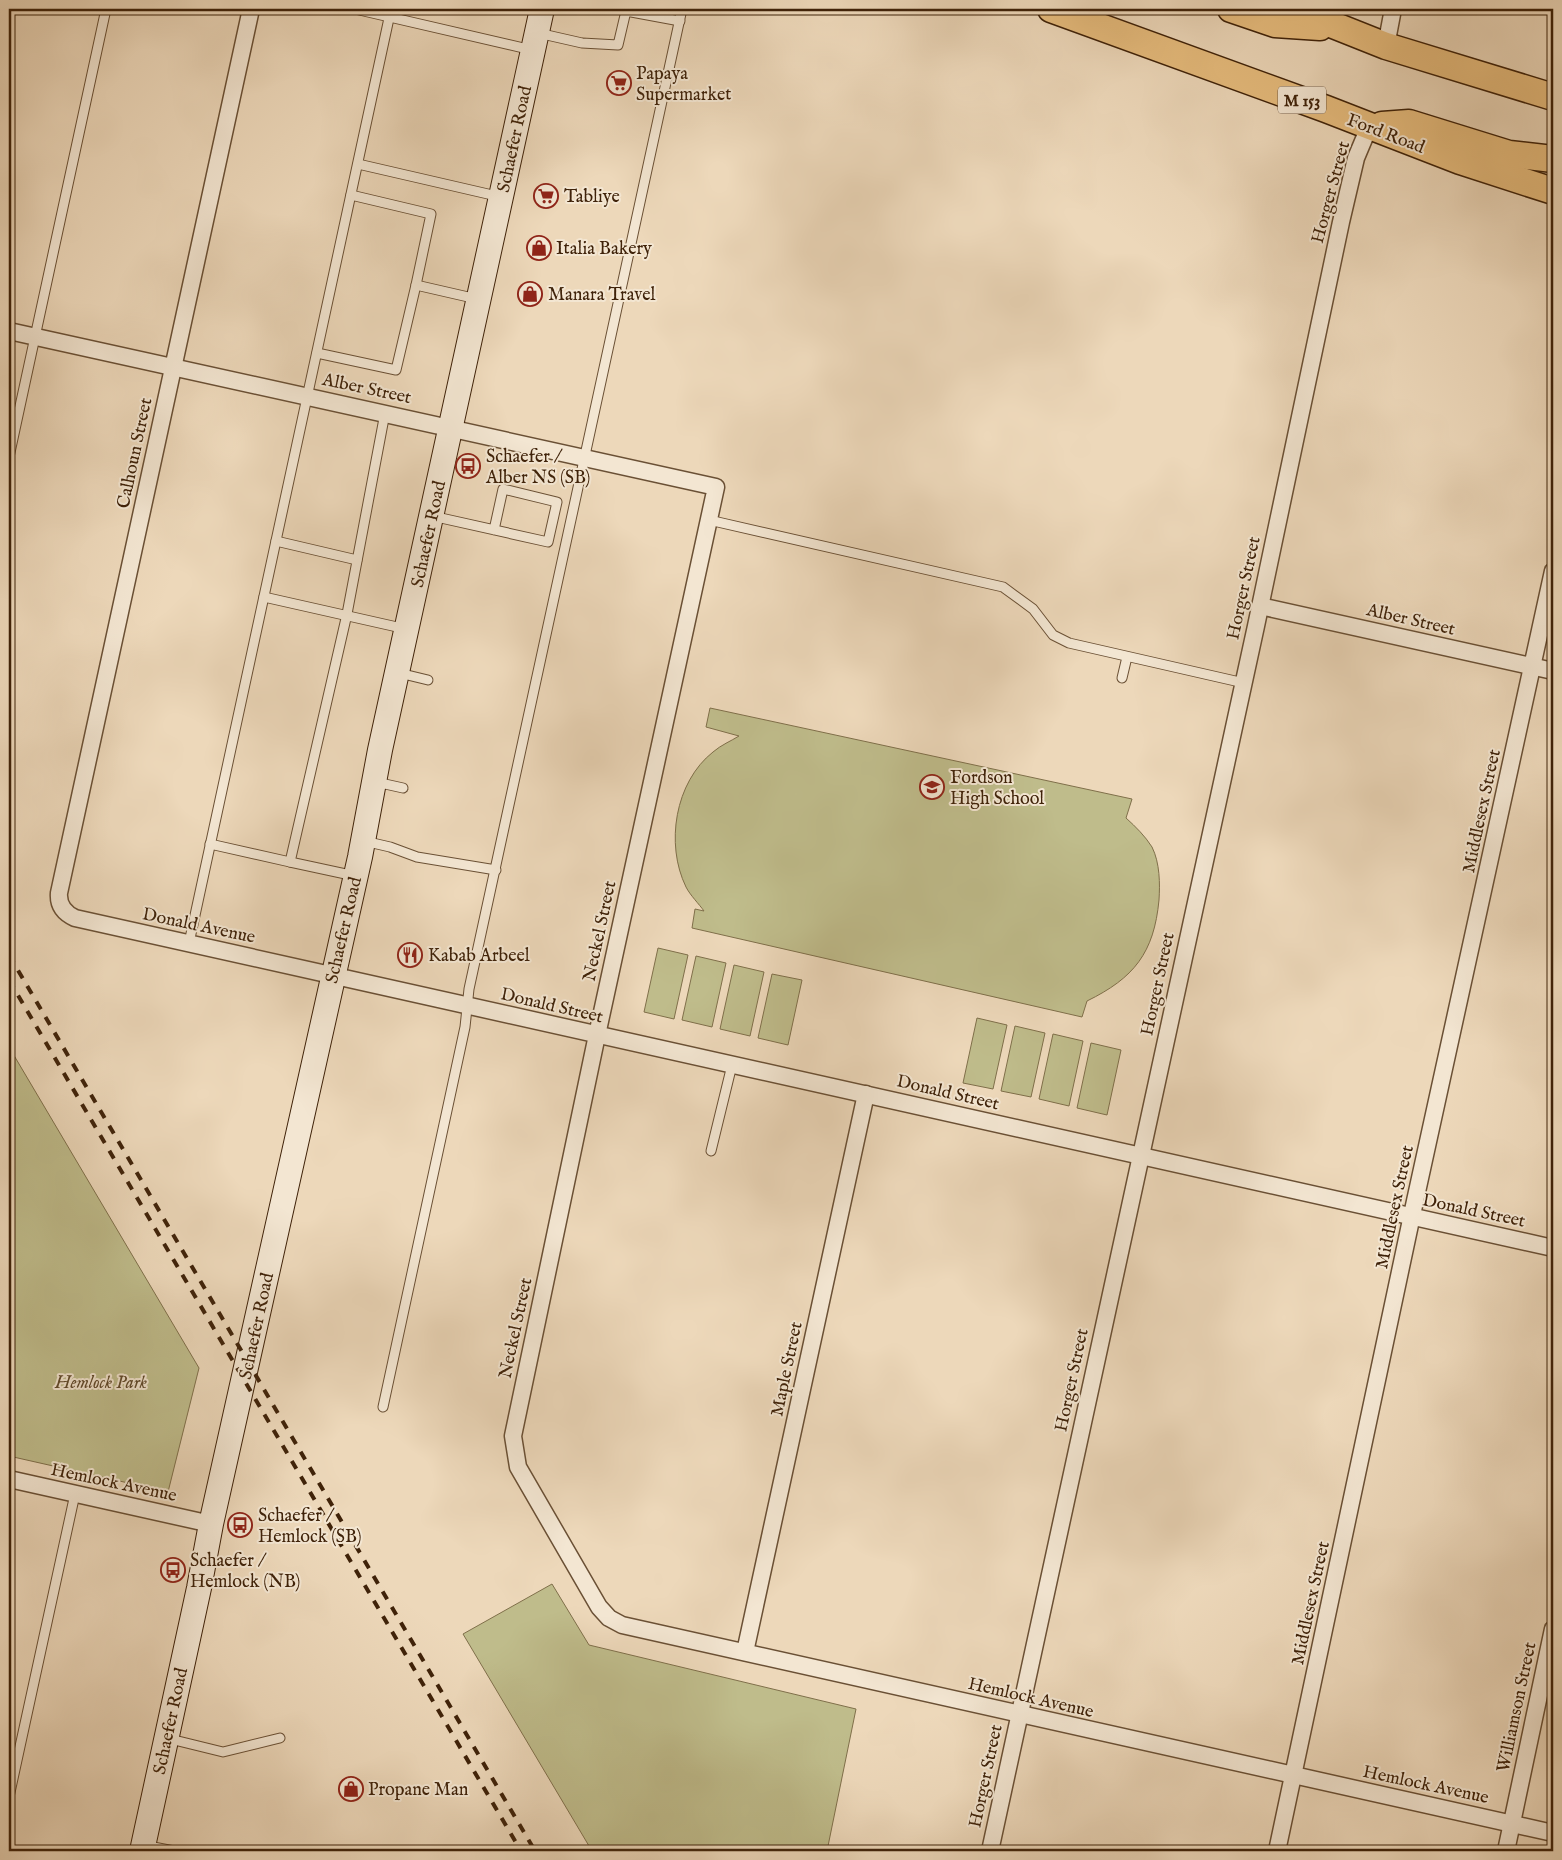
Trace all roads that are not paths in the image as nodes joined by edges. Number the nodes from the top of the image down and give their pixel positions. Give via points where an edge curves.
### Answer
1 (106, 9) edge
2 (251, 9) edge
3 (355, 9) edge
4 (542, 9) edge
5 (682, 9) edge
6 (1051, 9) edge
7 (1104, 9) edge
8 (1231, 9) edge
9 (1293, 9) edge
10 (1393, 9) edge
11 (391, 13) edge
12 (680, 21) junction
13 (1341, 28) junction
14 (536, 42) junction
15 (1142, 42) junction
16 (1386, 46) junction
17 (1553, 98) edge
18 (1369, 127) junction
19 (1553, 159) edge
20 (358, 164) junction
21 (1553, 191) edge
22 (351, 195) junction
23 (501, 197) junction
24 (416, 285) junction
25 (479, 300) junction
26 (9, 331) edge
27 (35, 336) junction
28 (317, 353) junction
29 (173, 367) junction
30 (307, 396) junction
31 (385, 413) junction
32 (451, 427) junction
33 (9, 457) edge
34 (586, 457) junction
35 (716, 486) joint
36 (432, 516) junction
37 (708, 520) junction
38 (494, 530) junction
39 (276, 541) junction
40 (357, 560) junction
41 (1553, 571) edge
42 (264, 597) junction
43 (1260, 606) junction
44 (347, 614) junction
45 (406, 629) junction
46 (1127, 657) junction
47 (1534, 667) junction
48 (1553, 671) edge
49 (397, 673) junction
50 (1122, 678) dead end
51 (428, 680) dead end
52 (1244, 683) junction
53 (373, 781) junction
54 (404, 788) dead end
55 (363, 841) junction
56 (210, 844) junction
57 (290, 862) junction
58 (496, 870) junction
59 (356, 876) junction
60 (61, 906) joint
61 (189, 943) junction
62 (333, 975) junction
63 (467, 1006) junction
64 (597, 1035) junction
65 (732, 1065) junction
66 (866, 1094) junction
67 (711, 1151) dead end
68 (1140, 1155) junction
69 (1412, 1217) junction
70 (1553, 1248) edge
71 (383, 1407) dead end
72 (9, 1479) edge
73 (76, 1494) junction
74 (211, 1524) junction
75 (552, 1525) joint
76 (1553, 1629) edge
77 (745, 1652) junction
78 (1019, 1715) junction
79 (166, 1738) junction
80 (280, 1738) dead end
81 (1294, 1776) junction
82 (9, 1797) edge
83 (1512, 1823) junction
84 (1553, 1833) edge
85 (142, 1848) edge
86 (174, 1851) edge
87 (990, 1851) edge
88 (1277, 1851) edge
89 (1506, 1851) edge

1 - 27 lane
2 - 29 street, Calhoun Street
3 - 11 lane
4 - 14 main road, Schaefer Road
5 - 12 lane
6 - 15 main road, Ford Road / M 153
7 - 15 main road via 1108,18
8 - 13 main road via 1275,24
9 - 13 main road
10 - 16 street
11 - 14 lane
11 - 20 lane
12 - 14 lane via 626,11 618,45
12 - 34 lane
13 - 16 main road
14 - 23 main road, Schaefer Road
15 - 18 main road, Ford Road / M 153
16 - 17 main road
18 - 19 main road via 1409,123 1509,154
18 - 21 main road, Ford Road / M 153
18 - 43 street, Horger Street via 1356,158 1341,222
20 - 22 lane
20 - 23 lane
22 - 24 lane via 431,214
22 - 28 lane
23 - 25 main road, Schaefer Road
24 - 25 lane
24 - 28 lane via 396,370
25 - 32 main road, Schaefer Road
26 - 27 street, Alber Street
27 - 29 street, Alber Street
27 - 33 lane
28 - 30 lane
29 - 30 street, Alber Street
29 - 60 street, Calhoun Street via 59,893
30 - 31 street, Alber Street
30 - 39 lane
31 - 32 street, Alber Street
31 - 40 lane
32 - 34 street, Alber Street
32 - 36 main road, Schaefer Road
34 - 35 street, Alber Street
34 - 58 lane
35 - 37 street, Neckel Street
36 - 38 lane
36 - 45 main road, Schaefer Road
37 - 46 lane via 1003,588 1033,609 1053,635 1070,644
37 - 64 street, Neckel Street
38 - 38 lane via 548,542 557,502 503,490
39 - 40 lane
39 - 42 lane
40 - 44 lane
41 - 47 street, Middlesex Street
42 - 44 lane
42 - 56 lane
43 - 47 street, Alber Street
43 - 52 street, Horger Street
44 - 45 lane
44 - 57 lane
45 - 49 main road, Schaefer Road
46 - 50 lane
46 - 52 lane
47 - 48 street, Alber Street
47 - 69 street, Middlesex Street
49 - 51 lane
49 - 53 main road, Schaefer Road
52 - 68 street, Horger Street
53 - 54 lane
53 - 55 main road, Schaefer Road
55 - 58 lane via 417,857
55 - 59 main road, Schaefer Road
56 - 57 lane
56 - 61 lane
57 - 59 lane
58 - 63 lane
59 - 62 main road, Schaefer Road
60 - 61 street, Donald Avenue via 75,918
61 - 62 street, Donald Avenue
62 - 63 street, Donald Street
62 - 74 main road, Schaefer Road
63 - 64 street, Donald Street
63 - 71 lane
64 - 65 street, Donald Street
64 - 75 street, Neckel Street via 513,1436 518,1467
65 - 66 street, Donald Street
65 - 67 lane
66 - 68 street, Donald Street
66 - 77 street, Maple Street
68 - 69 street, Donald Street
68 - 78 street, Horger Street
69 - 70 street, Donald Street
69 - 81 street, Middlesex Street
72 - 73 street, Hemlock Avenue
73 - 74 street, Hemlock Avenue
73 - 82 lane
74 - 79 main road, Schaefer Road
75 - 77 street, Hemlock Avenue via 599,1607 614,1622
76 - 83 street, Williamson Street
77 - 78 street, Hemlock Avenue
78 - 81 street, Hemlock Avenue
78 - 87 street, Horger Street
79 - 80 lane via 223,1752
79 - 85 main road, Schaefer Road
81 - 83 street, Hemlock Avenue
81 - 88 street, Middlesex Street
83 - 84 street, Hemlock Avenue
83 - 89 street, Williamson Street
85 - 86 lane

